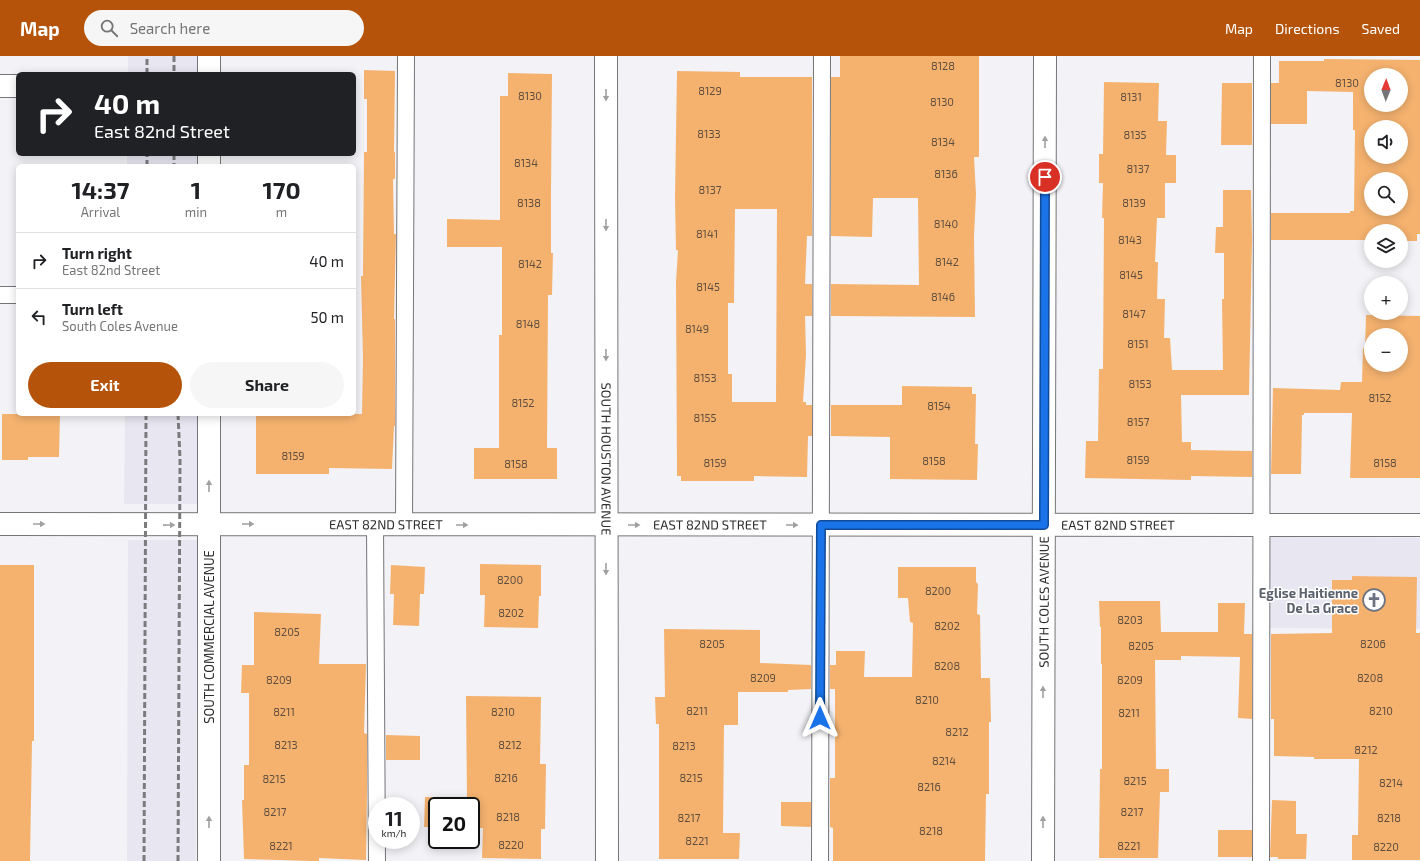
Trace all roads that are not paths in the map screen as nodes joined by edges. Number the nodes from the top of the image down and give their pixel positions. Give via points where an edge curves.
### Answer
1 (209, 56) edge
2 (406, 56) edge
3 (606, 56) edge
4 (822, 56) edge
5 (1045, 56) edge
6 (1262, 56) edge
7 (209, 72) edge
8 (0, 86) edge
9 (16, 86) edge
10 (0, 295) edge
11 (16, 295) edge
12 (209, 416) edge
13 (0, 524) edge
14 (209, 524) junction
15 (375, 524) junction
16 (404, 524) junction
17 (1261, 524) junction
18 (606, 525) junction
19 (821, 525) junction
20 (1044, 525) junction
21 (1420, 525) edge
22 (209, 861) edge
23 (377, 861) edge
24 (606, 861) edge
25 (820, 861) edge
26 (1043, 861) edge
27 (1261, 861) edge

1 - 7 street
2 - 16 lane
3 -> 18 street, SOUTH HOUSTON AVENUE
4 - 19 lane
20 -> 5 street, SOUTH COLES AVENUE
6 - 17 lane
8 - 9 street
10 - 11 lane
14 -> 12 street, SOUTH COMMERCIAL AVENUE
13 -> 14 street, EAST 82ND STREET
14 -> 15 street, EAST 82ND STREET
22 -> 14 street, SOUTH COMMERCIAL AVENUE
15 - 16 street, EAST 82ND STREET
15 - 23 lane
16 -> 18 street, EAST 82ND STREET
17 - 20 street, EAST 82ND STREET
17 - 21 street, EAST 82ND STREET
17 - 27 lane
18 -> 19 street, EAST 82ND STREET
18 -> 24 street, SOUTH HOUSTON AVENUE
19 - 20 street, EAST 82ND STREET
19 - 25 lane
26 -> 20 street, SOUTH COLES AVENUE

